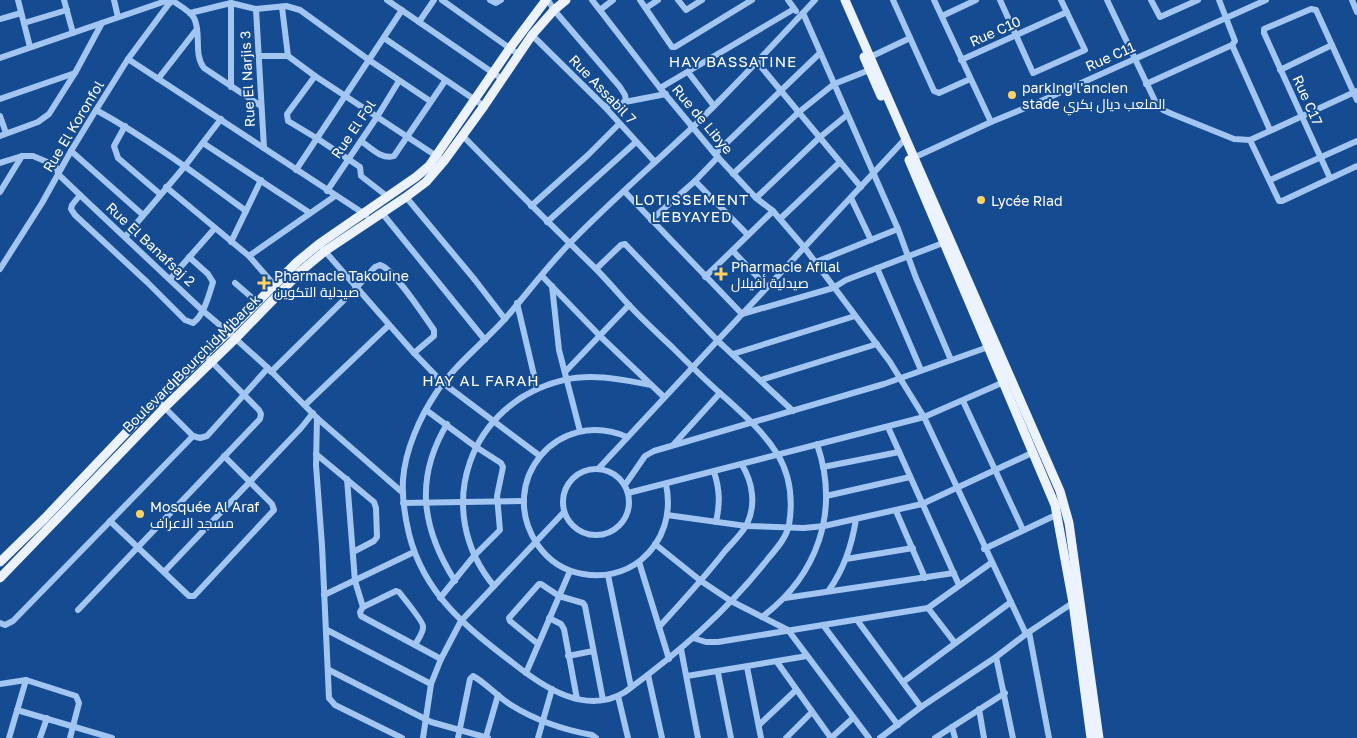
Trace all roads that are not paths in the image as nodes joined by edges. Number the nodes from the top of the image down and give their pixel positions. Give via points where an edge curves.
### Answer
1 (18, 0) edge
2 (64, 0) edge
3 (114, 0) edge
4 (388, 0) edge
5 (434, 0) edge
6 (442, 0) edge
7 (490, 0) edge
8 (501, 0) edge
9 (547, 0) edge
10 (566, 0) edge
11 (592, 0) edge
12 (613, 0) edge
13 (640, 0) edge
14 (658, 0) edge
15 (678, 0) edge
16 (702, 0) edge
17 (752, 0) edge
18 (788, 0) edge
19 (815, 0) edge
20 (838, 0) edge
21 (845, 0) edge
22 (893, 0) edge
23 (934, 0) edge
24 (976, 0) edge
25 (1000, 0) edge
26 (1061, 0) edge
27 (1107, 0) edge
28 (1151, 0) edge
29 (1198, 0) edge
30 (1219, 0) edge
31 (1266, 0) edge
32 (1352, 0) edge
33 (169, 1) edge
34 (231, 3) junction
35 (282, 7) junction
36 (646, 8) junction
37 (256, 9) junction
38 (794, 9) junction
39 (67, 10) junction
40 (402, 10) junction
41 (554, 10) junction
42 (600, 10) junction
43 (1067, 12) junction
44 (1357, 12) edge
45 (21, 13) junction
46 (190, 14) junction
47 (801, 14) junction
48 (942, 16) junction
49 (118, 17) junction
50 (1227, 18) junction
51 (0, 19) edge
52 (419, 22) junction
53 (24, 23) junction
54 (102, 23) junction
55 (197, 29) junction
56 (73, 33) junction
57 (532, 35) junction
58 (1016, 36) junction
59 (384, 38) junction
60 (910, 38) junction
61 (1232, 45) junction
62 (1332, 45) junction
63 (30, 47) junction
64 (510, 48) junction
65 (820, 52) junction
66 (518, 54) junction
67 (259, 56) junction
68 (288, 56) junction
69 (0, 58) edge
70 (868, 58) junction
71 (1134, 58) junction
72 (128, 60) junction
73 (368, 60) junction
74 (962, 60) junction
75 (757, 62) junction
76 (873, 69) junction
77 (1280, 70) junction
78 (688, 72) junction
79 (75, 73) junction
80 (493, 74) junction
81 (315, 76) junction
82 (158, 79) junction
83 (502, 79) junction
84 (970, 79) junction
85 (399, 81) junction
86 (445, 81) junction
87 (834, 84) junction
88 (1146, 84) junction
89 (231, 87) junction
90 (660, 88) junction
91 (780, 90) junction
92 (1355, 92) edge
93 (666, 94) junction
94 (345, 96) junction
95 (0, 99) edge
96 (475, 100) junction
97 (1357, 100) edge
98 (430, 101) junction
99 (626, 101) junction
100 (260, 106) junction
101 (484, 106) junction
102 (604, 106) junction
103 (714, 106) junction
104 (96, 110) junction
105 (799, 112) junction
106 (847, 115) junction
107 (0, 116) edge
108 (1301, 116) junction
109 (377, 117) junction
110 (221, 119) junction
111 (990, 122) junction
112 (619, 124) junction
113 (125, 126) junction
114 (693, 127) junction
115 (1270, 130) junction
116 (3, 134) edge
117 (463, 136) junction
118 (408, 137) junction
119 (819, 138) junction
120 (318, 139) junction
121 (1250, 140) junction
122 (361, 141) junction
123 (904, 141) junction
124 (1357, 141) edge
125 (636, 142) junction
126 (202, 143) junction
127 (264, 148) junction
128 (71, 151) junction
129 (22, 156) junction
130 (717, 156) junction
131 (1320, 157) junction
132 (440, 158) junction
133 (912, 158) junction
134 (348, 159) junction
135 (655, 162) junction
136 (840, 162) junction
137 (0, 163) edge
138 (184, 166) junction
139 (1357, 166) edge
140 (296, 170) junction
141 (58, 174) junction
142 (733, 174) junction
143 (874, 174) junction
144 (1330, 178) junction
145 (261, 180) junction
146 (1270, 180) junction
147 (695, 181) junction
148 (166, 187) junction
149 (861, 187) junction
150 (327, 191) junction
151 (0, 192) edge
152 (624, 192) junction
153 (160, 194) junction
154 (80, 195) junction
155 (335, 196) junction
156 (388, 197) junction
157 (406, 197) junction
158 (756, 198) junction
159 (851, 198) junction
160 (531, 206) junction
161 (246, 211) junction
162 (773, 211) junction
163 (310, 213) junction
164 (364, 213) junction
165 (382, 213) junction
166 (143, 215) junction
167 (780, 219) junction
168 (370, 220) junction
169 (651, 220) junction
170 (547, 222) junction
171 (214, 228) junction
172 (898, 229) junction
173 (748, 235) junction
174 (125, 237) junction
175 (871, 240) junction
176 (231, 242) junction
177 (944, 243) junction
178 (570, 244) junction
179 (804, 247) junction
180 (322, 248) junction
181 (733, 251) junction
182 (248, 256) junction
183 (908, 256) junction
184 (189, 257) junction
185 (816, 262) junction
186 (877, 268) junction
187 (0, 269) edge
188 (596, 269) junction
189 (542, 276) junction
190 (705, 277) junction
191 (170, 279) junction
192 (235, 283) dead end
193 (274, 285) junction
194 (552, 286) junction
195 (357, 287) junction
196 (767, 287) junction
197 (834, 288) junction
198 (281, 293) junction
199 (257, 302) junction
200 (517, 303) junction
201 (630, 306) junction
202 (202, 310) junction
203 (742, 314) junction
204 (856, 316) junction
205 (505, 319) junction
206 (389, 325) junction
207 (228, 332) junction
208 (600, 336) junction
209 (235, 339) junction
210 (485, 340) junction
211 (718, 341) junction
212 (876, 344) junction
213 (993, 345) junction
214 (414, 353) junction
215 (204, 354) junction
216 (733, 354) junction
217 (950, 360) junction
218 (211, 362) junction
219 (692, 367) junction
220 (269, 370) junction
221 (921, 370) junction
222 (565, 372) junction
223 (901, 378) junction
224 (568, 379) junction
225 (762, 380) junction
226 (1004, 382) junction
227 (443, 383) junction
228 (652, 385) junction
229 (537, 388) junction
230 (720, 393) junction
231 (244, 395) junction
232 (664, 397) junction
233 (157, 400) junction
234 (963, 401) junction
235 (306, 405) junction
236 (164, 408) junction
237 (426, 410) junction
238 (793, 411) junction
239 (315, 415) junction
240 (924, 418) junction
241 (493, 422) junction
242 (753, 423) junction
243 (447, 424) junction
244 (888, 427) junction
245 (580, 431) junction
246 (193, 436) junction
247 (627, 437) junction
248 (674, 444) junction
249 (817, 444) junction
250 (476, 447) junction
251 (109, 450) junction
252 (899, 452) junction
253 (1034, 452) junction
254 (316, 454) junction
255 (224, 456) junction
256 (540, 456) junction
257 (778, 456) junction
258 (116, 457) junction
259 (742, 465) junction
260 (823, 467) junction
261 (599, 468) junction
262 (996, 471) junction
263 (714, 472) junction
264 (910, 477) junction
265 (347, 479) junction
266 (250, 481) junction
267 (666, 484) junction
268 (625, 485) junction
269 (957, 489) junction
270 (403, 493) junction
271 (628, 493) junction
272 (826, 496) junction
273 (497, 501) junction
274 (524, 501) junction
275 (403, 502) junction
276 (426, 502) junction
277 (462, 502) junction
278 (922, 504) junction
279 (896, 511) junction
280 (564, 512) junction
281 (1058, 514) junction
282 (667, 515) junction
283 (856, 519) junction
284 (110, 521) junction
285 (716, 522) junction
286 (746, 526) junction
287 (824, 526) junction
288 (788, 527) junction
289 (1023, 530) junction
290 (536, 543) junction
291 (656, 544) junction
292 (139, 547) junction
293 (913, 548) junction
294 (984, 549) junction
295 (353, 552) junction
296 (414, 552) junction
297 (474, 556) junction
298 (846, 559) junction
299 (0, 562) edge
300 (639, 562) junction
301 (991, 563) junction
302 (570, 570) junction
303 (164, 572) junction
304 (954, 573) junction
305 (608, 574) junction
306 (0, 578) edge
307 (926, 578) junction
308 (355, 581) junction
309 (455, 581) junction
310 (701, 581) junction
311 (959, 585) junction
312 (494, 586) junction
313 (829, 590) junction
314 (324, 595) junction
315 (559, 596) junction
316 (440, 598) junction
317 (785, 598) junction
318 (731, 601) junction
319 (1076, 601) junction
320 (1011, 602) junction
321 (363, 607) junction
322 (928, 608) junction
323 (78, 610) dead end
324 (762, 617) junction
325 (549, 618) junction
326 (462, 620) junction
327 (857, 620) junction
328 (0, 623) edge
329 (823, 624) junction
330 (659, 627) junction
331 (327, 630) junction
332 (788, 630) junction
333 (1027, 633) junction
334 (694, 638) junction
335 (955, 643) junction
336 (415, 644) junction
337 (538, 644) junction
338 (681, 649) junction
339 (593, 651) junction
340 (568, 656) junction
341 (807, 656) junction
342 (996, 657) junction
343 (441, 659) junction
344 (669, 659) junction
345 (777, 662) junction
346 (748, 667) junction
347 (329, 670) junction
348 (718, 672) junction
349 (526, 673) junction
350 (648, 675) junction
351 (687, 676) junction
352 (26, 680) junction
353 (903, 682) junction
354 (0, 684) edge
355 (431, 684) junction
356 (631, 687) junction
357 (552, 689) junction
358 (796, 690) junction
359 (1005, 693) junction
360 (498, 695) junction
361 (618, 696) junction
362 (577, 699) junction
363 (603, 700) junction
364 (922, 707) junction
365 (979, 708) junction
366 (17, 710) junction
367 (812, 712) junction
368 (47, 718) junction
369 (426, 718) junction
370 (853, 718) junction
371 (542, 720) junction
372 (759, 725) junction
373 (898, 725) junction
374 (74, 726) junction
375 (952, 727) junction
376 (458, 730) junction
377 (9, 738) edge
378 (40, 738) edge
379 (70, 738) edge
380 (109, 738) edge
381 (402, 738) edge
382 (423, 738) edge
383 (458, 738) edge
384 (487, 738) edge
385 (538, 738) edge
386 (596, 738) edge
387 (628, 738) edge
388 (662, 738) edge
389 (698, 738) edge
390 (730, 738) edge
391 (761, 738) edge
392 (786, 738) edge
393 (831, 738) edge
394 (869, 738) edge
395 (880, 738) edge
396 (935, 738) edge
397 (955, 738) edge
398 (984, 738) edge
399 (1014, 738) edge
400 (1049, 738) edge
401 (1091, 738) edge
402 (1099, 738) edge

1 - 45 street
2 - 39 street
3 - 49 street
4 - 40 street
5 - 52 street
6 - 64 street
7 - 8 street via 496,3
9 - 41 street
9 - 64 main road, Boulevard Bourchid M'barek
10 - 41 main road, Boulevard Bourchid M'barek
11 - 42 street, Rue de Libye
12 - 42 street
13 - 36 street
14 - 36 street
15 - 16 street via 686,10
17 - 36 street via 675,47
18 - 38 street
19 - 47 street
20 - 70 main road
21 - 70 main road
22 - 60 street
23 - 48 street
24 - 48 street
25 - 58 street
26 - 43 street
27 - 71 street
28 - 29 street via 1160,17
30 - 50 street
31 - 50 street, Rue C11
32 - 44 street
33 - 46 street
33 - 49 street
33 - 72 street, Rue El Koronfol
34 - 37 street
34 - 46 street
34 - 89 street
35 - 37 street
35 - 68 street
35 - 73 street via 300,10
37 - 67 street, Rue El Narjis 3
38 - 47 street
38 - 78 street
39 - 53 street
39 - 56 street
40 - 52 street
40 - 59 street
41 - 57 main road, Boulevard Bourchid M'barek
41 - 99 street via 620,87
42 - 90 street, Rue de Libye
43 - 58 street, Rue C10
43 - 58 street via 1085,50 1033,73
45 - 51 street
45 - 53 street
46 - 55 street
47 - 65 street
47 - 75 street
48 - 74 street
49 - 54 street
50 - 61 street via 1235,41
50 - 71 street, Rue C11
52 - 80 street
53 - 63 street
54 - 56 street
54 - 79 street
55 - 82 street
55 - 89 street via 201,64
56 - 63 street
57 - 66 main road, Boulevard Bourchid M'barek
57 - 102 street, Rue Assabil 7
58 - 74 street, Rue C10
59 - 73 street
59 - 86 street
60 - 70 street
60 - 84 street via 936,93
61 - 88 street
61 - 115 street
62 - 77 street
62 - 77 street, Rue C17 via 1316,10 1310,9 1264,31
62 - 92 street
63 - 69 street
64 - 66 street
64 - 80 main road, Boulevard Bourchid M'barek
65 - 87 street
65 - 91 street
66 - 83 main road, Boulevard Bourchid M'barek
67 - 68 street
67 - 100 street, Rue El Narjis 3
68 - 81 street
70 - 76 main road
71 - 88 street
71 - 111 street, Rue C11
72 - 82 street
72 - 104 street, Rue El Koronfol
73 - 85 street
73 - 94 street
74 - 84 street
75 - 91 street
75 - 103 street
76 - 87 street
76 - 123 main road
77 - 108 street, Rue C17
78 - 90 street
78 - 103 street
79 - 95 street
79 - 116 street via 44,118
80 - 83 street
80 - 96 main road, Boulevard Bourchid M'barek
81 - 94 street
81 - 120 street via 287,116 292,124
82 - 110 street
83 - 101 main road, Boulevard Bourchid M'barek
84 - 111 street
85 - 98 street
85 - 109 street, Rue El Fol
86 - 96 street
86 - 98 street
87 - 105 street
87 - 106 street
88 - 121 street via 1163,110 1234,139
89 - 100 street
90 - 93 street, Rue de Libye
91 - 105 street
91 - 130 street
92 - 97 street
92 - 108 street
93 - 99 street
93 - 114 street, Rue de Libye
94 - 109 street
94 - 120 street
96 - 101 street
96 - 132 main road, Boulevard Bourchid M'barek
98 - 118 street
99 - 102 street
100 - 127 street, Rue El Narjis 3
101 - 117 main road, Boulevard Bourchid M'barek
102 - 112 street, Rue Assabil 7
103 - 114 street
104 - 113 street
104 - 128 street, Rue El Koronfol
105 - 119 street
105 - 142 street
106 - 119 street
106 - 143 street
107 - 116 street
108 - 115 street
108 - 131 street, Rue C17
109 - 118 street
109 - 122 street, Rue El Fol
110 - 126 street
110 - 127 street
111 - 133 street, Rue C11
112 - 125 street, Rue Assabil 7
112 - 160 street
113 - 138 street
113 - 153 street via 114,146 118,158
114 - 130 street, Rue de Libye
114 - 135 street
115 - 121 street
117 - 132 main road, Boulevard Bourchid M'barek
117 - 160 street
118 - 122 street via 397,153 390,157 377,153
118 - 132 street
119 - 136 street
119 - 158 street
120 - 134 street
120 - 140 street
121 - 146 street
122 - 134 street, Rue El Fol
123 - 133 main road
123 - 143 street
124 - 131 street
125 - 135 street, Rue Assabil 7
125 - 170 street
126 - 138 street
126 - 145 street
127 - 140 street
128 - 141 street, Rue El Koronfol
128 - 166 street
129 - 137 street
129 - 141 street, Rue El Banafsaj 2 via 41,158 57,168
129 - 151 street
130 - 142 street, Rue de Libye
130 - 147 street
131 - 144 street, Rue C17
131 - 146 street
132 - 156 main road, Boulevard Bourchid M'barek
132 - 157 main road, Boulevard Bourchid M'barek via 423,185
133 - 177 main road
133 - 213 main road
134 - 150 street, Rue El Fol
134 - 156 street via 360,167 363,178
135 - 152 street
136 - 149 street
136 - 167 street
138 - 148 street
138 - 161 street
139 - 144 street
140 - 150 street
141 - 154 street, Rue El Banafsaj 2
141 - 187 street, Rue El Koronfol
142 - 158 street, Rue de Libye
143 - 149 street
143 - 172 street
144 - 146 street via 1281,201
145 - 161 street
145 - 163 street
147 - 169 street
147 - 173 street
148 - 153 street
148 - 171 street
149 - 159 street
150 - 155 street
152 - 169 street
152 - 178 street
153 - 166 street
154 - 174 street, Rue El Banafsaj 2
154 - 202 street via 72,205 75,215 185,320 194,323
155 - 163 street
155 - 164 street
156 - 164 main road, Boulevard Bourchid M'barek
157 - 165 main road, Boulevard Bourchid M'barek
157 - 205 street
158 - 162 street, Rue de Libye
159 - 175 street
159 - 179 street
160 - 170 street
161 - 176 street
162 - 167 street, Rue de Libye
162 - 173 street
163 - 182 street
164 - 168 street
164 - 180 main road, Boulevard Bourchid M'barek
165 - 168 main road, Boulevard Bourchid M'barek
165 - 210 street
166 - 174 street
167 - 179 street, Rue de Libye
168 - 180 main road, Boulevard Bourchid M'barek
169 - 190 street
170 - 178 street
171 - 176 street
171 - 184 street
172 - 175 street
172 - 183 street
173 - 181 street
174 - 191 street, Rue El Banafsaj 2
175 - 185 street
176 - 182 street
177 - 183 street
177 - 213 main road
178 - 188 street
178 - 189 street
179 - 185 street, Rue de Libye
179 - 196 street
180 - 193 main road, Boulevard Bourchid M'barek via 305,255
180 - 195 street
180 - 198 main road, Boulevard Bourchid M'barek
181 - 190 street
181 - 196 street
182 - 193 street
183 - 186 street
183 - 217 street
184 - 191 street
184 - 202 street via 213,282
185 - 197 street, Rue de Libye
186 - 197 street
186 - 221 street
188 - 201 street
188 - 211 street via 625,244
189 - 194 street
189 - 200 street
190 - 203 street
191 - 202 street, Rue El Banafsaj 2
192 - 199 street
193 - 198 street
193 - 199 main road, Boulevard Bourchid M'barek
194 - 208 street
194 - 222 street
195 - 206 street
195 - 214 street via 375,267 387,269 434,332 434,336
195 - 220 street
196 - 203 street
197 - 203 street
197 - 204 street, Rue de Libye
198 - 209 main road, Boulevard Bourchid M'barek
199 - 207 main road, Boulevard Bourchid M'barek
200 - 205 street
200 - 229 street
201 - 208 street
201 - 219 street
202 - 207 street, Rue El Banafsaj 2
203 - 211 street
204 - 212 street, Rue de Libye
204 - 216 street
205 - 210 street
206 - 214 street
206 - 235 street
207 - 209 street, Rue El Banafsaj 2
207 - 215 main road, Boulevard Bourchid M'barek
208 - 222 street
208 - 228 street
209 - 218 main road, Boulevard Bourchid M'barek
209 - 220 street, Rue El Banafsaj 2
210 - 227 street
211 - 216 street
211 - 219 street
212 - 223 street, Rue de Libye
212 - 225 street
213 - 217 street
213 - 226 main road
213 - 319 main road via 1064,501
214 - 227 street
215 - 218 street
215 - 233 main road, Boulevard Bourchid M'barek
216 - 225 street
217 - 221 street
218 - 231 street
218 - 236 main road, Boulevard Bourchid M'barek
219 - 230 street
219 - 232 street
220 - 231 street
220 - 235 street, Rue El Banafsaj 2
221 - 223 street
222 - 224 street
223 - 238 street
223 - 240 street, Rue de Libye
224 - 228 street via 593,376
224 - 229 street
224 - 245 street
225 - 238 street
226 - 234 street
226 - 253 main road
227 - 237 street
227 - 241 street
228 - 232 street
229 - 241 street via 518,399
230 - 242 street
230 - 248 street
231 - 246 street via 207,436
231 - 255 street via 261,417
232 - 247 street
233 - 236 street
233 - 251 main road, Boulevard Bourchid M'barek
234 - 240 street
234 - 262 street
235 - 239 street, Rue El Banafsaj 2
236 - 246 street
236 - 258 main road, Boulevard Bourchid M'barek
237 - 243 street
237 - 270 street via 408,454
238 - 242 street
239 - 254 street
239 - 266 street
239 - 270 street, Rue El Banafsaj 2
240 - 244 street
240 - 269 street, Rue de Libye
241 - 250 street
241 - 256 street
242 - 248 street
242 - 257 street
243 - 250 street
243 - 276 street via 432,457
244 - 249 street
244 - 252 street
245 - 247 street via 604,430
245 - 256 street via 561,438
246 - 284 street
247 - 261 street
248 - 268 street via 645,456
249 - 257 street
249 - 260 street
250 - 273 street via 503,464
250 - 277 street via 468,468
251 - 258 main road
251 - 299 main road, Boulevard Bourchid M'barek
252 - 260 street
252 - 264 street
253 - 262 street
253 - 281 main road
254 - 265 street
254 - 314 street
255 - 266 street
255 - 292 street
256 - 274 street via 527,480
257 - 259 street
257 - 288 street via 790,489
258 - 306 main road, Boulevard Bourchid M'barek
259 - 263 street
259 - 286 street via 749,478 752,495
260 - 272 street
261 - 268 street via 615,475
261 - 280 street via 582,472 569,483 563,499
262 - 269 street
262 - 289 street
263 - 267 street
263 - 285 street via 720,497
264 - 272 street
264 - 278 street
265 - 295 street
265 - 295 street via 376,508 377,537
266 - 303 street
266 - 303 street via 272,504 274,512 197,594 188,596
267 - 271 street
267 - 282 street
268 - 271 street
269 - 278 street
269 - 294 street, Rue de Libye
270 - 275 street
271 - 280 street via 629,509 625,519 604,535 592,536 581,532
272 - 287 street
273 - 274 street
273 - 277 street
273 - 297 street via 500,530
274 - 290 street via 528,527
275 - 276 street
275 - 296 street
276 - 277 street
276 - 309 street via 435,545
277 - 297 street via 465,528
278 - 279 street
278 - 304 street
279 - 283 street
279 - 293 street
280 - 290 street
281 - 289 street
281 - 319 main road
282 - 285 street
282 - 291 street
283 - 287 street
283 - 298 street
284 - 292 street
284 - 328 street via 13,622
285 - 286 street
286 - 288 street
286 - 310 street
287 - 288 street
287 - 317 street via 802,578
288 - 318 street via 772,554
289 - 294 street
290 - 302 street via 548,558
290 - 312 street
291 - 300 street
291 - 310 street
292 - 303 street
292 - 323 street
293 - 298 street
293 - 307 street
294 - 301 street, Rue de Libye
295 - 308 street
296 - 308 street
296 - 316 street via 428,582
297 - 309 street
297 - 312 street
298 - 313 street
300 - 305 street
300 - 330 street
301 - 311 street
301 - 320 street, Rue de Libye
302 - 305 street via 591,575
302 - 315 street
304 - 307 street
304 - 311 street
305 - 356 street
307 - 313 street
308 - 314 street
308 - 321 street
309 - 316 street
310 - 318 street
310 - 330 street
311 - 322 street
312 - 326 street
313 - 317 street
314 - 331 street
315 - 325 street
315 - 337 street via 540,584 509,616 510,621
315 - 339 street via 584,604
316 - 326 street
317 - 324 street
318 - 324 street
318 - 334 street
319 - 333 street
319 - 401 main road
319 - 402 main road
320 - 333 street, Rue de Libye
320 - 335 street
321 - 336 street via 361,616
321 - 336 street via 400,592 423,623
322 - 327 street
322 - 335 street
324 - 332 street
325 - 337 street
325 - 340 street via 562,625
326 - 343 street
326 - 349 street
327 - 329 street
327 - 353 street
329 - 332 street
329 - 373 street
330 - 344 street
331 - 347 street
331 - 355 street
332 - 334 street via 718,642
332 - 341 street
333 - 342 street
333 - 400 street, Rue de Libye
334 - 338 street
335 - 353 street
336 - 343 street
337 - 349 street
338 - 344 street
338 - 351 street
339 - 340 street
339 - 363 street
340 - 362 street
341 - 345 street
341 - 370 street
342 - 359 street
342 - 364 street
343 - 355 street
344 - 350 street
345 - 346 street
345 - 358 street
346 - 348 street
346 - 372 street
347 - 369 street
347 - 381 street via 329,695 333,703
348 - 351 street
348 - 390 street
349 - 357 street
350 - 356 street
350 - 388 street
351 - 389 street
352 - 354 street
352 - 366 street
352 - 374 street via 76,696 79,703
353 - 364 street
355 - 369 street
356 - 361 street
357 - 362 street
357 - 371 street
358 - 367 street
358 - 372 street
359 - 365 street
359 - 399 street
360 - 371 street
360 - 376 street via 472,677
360 - 384 street
361 - 363 street
361 - 387 street
362 - 363 street via 587,702
364 - 373 street
365 - 375 street
365 - 398 street
366 - 368 street
366 - 377 street
367 - 392 street
367 - 393 street
368 - 374 street
368 - 378 street
369 - 376 street
369 - 382 street
370 - 393 street
370 - 394 street
371 - 385 street
371 - 386 street
372 - 391 street
373 - 395 street
374 - 379 street
374 - 380 street
375 - 396 street
375 - 397 street
376 - 383 street
376 - 384 street

